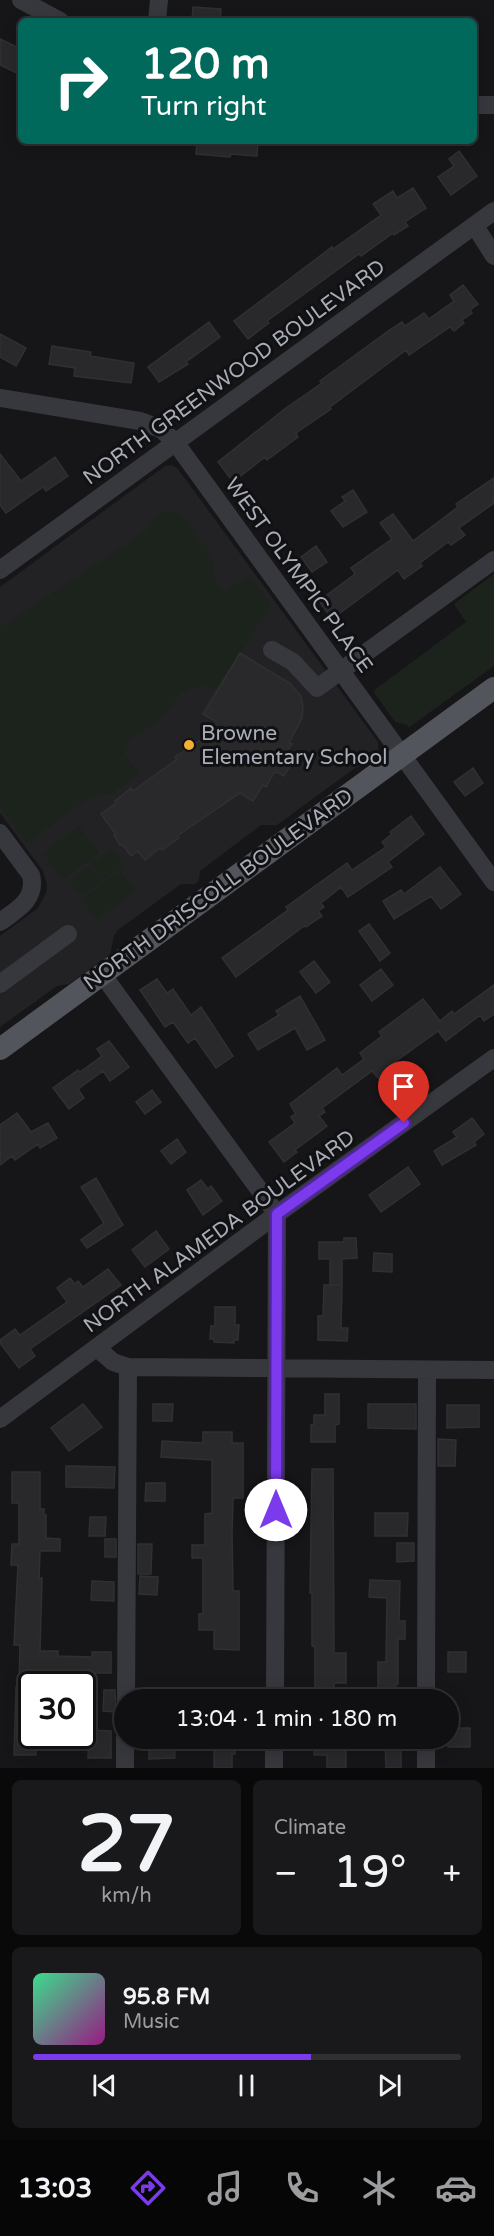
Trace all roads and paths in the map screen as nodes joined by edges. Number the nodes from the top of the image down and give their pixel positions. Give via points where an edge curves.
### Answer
1 (21, 0) edge
2 (159, 0) edge
3 (54, 18) edge
4 (157, 18) edge
5 (477, 105) edge
6 (494, 105) edge
7 (494, 211) edge
8 (475, 226) junction
9 (494, 256) edge
10 (0, 398) edge
11 (175, 442) junction
12 (494, 560) edge
13 (0, 570) edge
14 (272, 650) dead end
15 (340, 670) junction
16 (494, 688) edge
17 (401, 755) junction
18 (0, 833) edge
19 (494, 882) edge
20 (0, 922) edge
21 (68, 934) dead end
22 (102, 974) junction
23 (0, 984) edge
24 (0, 1049) edge
25 (494, 1058) edge
26 (277, 1214) junction
27 (98, 1348) junction
28 (128, 1367) junction
29 (277, 1368) junction
30 (428, 1370) junction
31 (494, 1370) edge
32 (0, 1419) edge
33 (126, 1689) edge
34 (275, 1689) edge
35 (426, 1689) edge
36 (125, 1749) edge
37 (274, 1749) edge
38 (426, 1749) edge
39 (125, 1768) edge
40 (274, 1768) edge
41 (426, 1768) edge

1 - 3 street
2 - 4 street
5 - 6 street
7 - 8 street, NORTH GREENWOOD BOULEVARD
8 - 9 street
8 - 11 street, NORTH GREENWOOD BOULEVARD
10 - 11 street, WEST OLYMPIC PLACE via 140,421 161,429
11 - 13 street, NORTH GREENWOOD BOULEVARD
11 - 15 street, WEST OLYMPIC PLACE
12 - 15 street
14 - 15 street via 293,662 317,688
15 - 17 street, WEST OLYMPIC PLACE
16 - 17 main road, NORTH DRISCOLL BOULEVARD
17 - 19 street, WEST OLYMPIC PLACE
17 - 22 main road, NORTH DRISCOLL BOULEVARD
18 - 20 street via 31,875 32,891 22,906
21 - 23 street
22 - 24 main road, NORTH DRISCOLL BOULEVARD
22 - 26 street
25 - 26 street, NORTH ALAMEDA BOULEVARD
26 - 27 street, NORTH ALAMEDA BOULEVARD
26 - 29 street
27 - 28 street via 112,1362
27 - 32 street, NORTH ALAMEDA BOULEVARD
28 - 29 street
28 - 33 street
29 - 30 street
29 - 34 street
30 - 31 street
30 - 35 street
36 - 39 street
37 - 40 street
38 - 41 street

